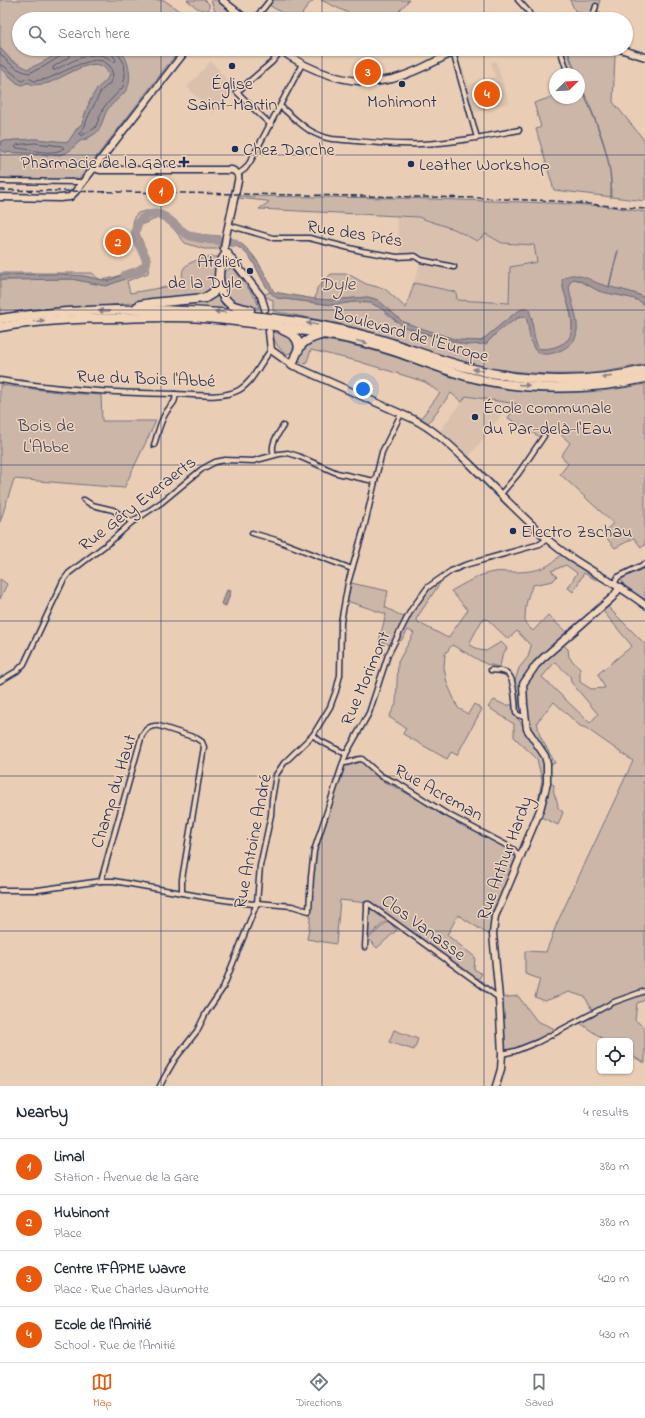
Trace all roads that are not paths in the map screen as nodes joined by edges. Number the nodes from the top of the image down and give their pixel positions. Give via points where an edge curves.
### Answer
1 (222, 0) edge
2 (270, 0) edge
3 (518, 0) edge
4 (596, 6) dead end
5 (231, 7) junction
6 (231, 12) edge
7 (237, 12) edge
8 (261, 12) edge
9 (529, 12) edge
10 (594, 12) edge
11 (633, 53) edge
12 (182, 56) edge
13 (276, 56) edge
14 (289, 56) edge
15 (444, 56) edge
16 (454, 56) edge
17 (562, 56) edge
18 (645, 57) edge
19 (302, 64) junction
20 (566, 68) edge
21 (280, 106) junction
22 (271, 125) junction
23 (518, 130) dead end
24 (477, 138) junction
25 (94, 168) junction
26 (238, 174) junction
27 (0, 181) edge
28 (82, 183) junction
29 (0, 198) edge
30 (228, 225) junction
31 (227, 253) junction
32 (454, 267) dead end
33 (219, 280) junction
34 (265, 309) dead end
35 (133, 310) junction
36 (258, 316) junction
37 (0, 319) edge
38 (276, 326) junction
39 (0, 327) edge
40 (269, 332) dead end
41 (324, 334) junction
42 (299, 349) junction
43 (271, 350) junction
44 (292, 365) junction
45 (645, 370) edge
46 (645, 378) edge
47 (0, 380) edge
48 (175, 394) junction
49 (401, 414) junction
50 (283, 426) dead end
51 (544, 436) dead end
52 (154, 445) dead end
53 (274, 455) junction
54 (374, 481) junction
55 (502, 494) junction
56 (84, 500) dead end
57 (132, 522) junction
58 (252, 533) dead end
59 (547, 539) junction
60 (645, 564) edge
61 (352, 569) junction
62 (614, 584) junction
63 (620, 587) junction
64 (645, 605) edge
65 (491, 670) dead end
66 (0, 681) edge
67 (524, 717) junction
68 (313, 735) junction
69 (346, 754) junction
70 (343, 763) junction
71 (520, 858) junction
72 (101, 881) junction
73 (0, 890) edge
74 (182, 893) junction
75 (257, 903) junction
76 (365, 947) dead end
77 (645, 991) edge
78 (499, 998) junction
79 (502, 1054) junction
80 (160, 1086) edge
81 (496, 1086) edge

1 - 5 street
2 - 8 street
3 - 9 street
4 - 10 street
5 - 6 street
5 - 7 street
11 - 18 street
12 - 25 street
13 - 22 street via 237,92
14 - 19 street
15 - 19 street via 403,75 382,80 350,80
16 - 24 street
17 - 20 street
19 - 21 street
21 - 22 street
21 - 24 street via 311,132 332,139 416,144
22 - 26 street via 250,162
23 - 24 street
25 - 26 street via 232,170
25 - 28 street
26 - 30 street
27 - 28 street
28 - 29 street via 74,194 66,198
30 - 31 street via 224,243
30 - 32 street, Rue des Prés via 277,239 309,238 397,257 415,256 421,260
31 - 33 highway via 223,258
31 - 34 street via 261,296
33 - 35 highway via 213,293 205,298 140,305
33 - 36 highway via 220,288 230,304 250,310
36 -> 35 highway, Boulevard de l'Europe via 202,311
35 -> 37 highway, Boulevard de l'Europe via 48,313
45 -> 36 highway, Boulevard de l'Europe via 602,378 570,380 545,380 496,374 448,362 375,338
39 -> 38 highway, Boulevard de l'Europe via 75,319 165,317
38 - 41 highway, Boulevard de l'Europe
38 - 42 highway via 295,336
40 - 43 street
41 - 42 highway via 308,339
41 -> 46 highway, Boulevard de l'Europe via 373,345 468,376 495,382 570,387 604,385
42 - 44 highway
43 - 44 street
43 - 48 street, Rue du Bois l'Abbé via 249,382 236,392
44 - 49 street
47 - 48 street, Rue du Bois l'Abbé via 82,391
48 - 52 street via 175,402 164,416
49 - 54 street via 382,452
49 - 55 street via 437,433
50 - 53 street via 273,445
51 - 55 street
53 - 54 street, Rue Géry Everaerts via 293,454 337,474
53 - 57 street, Rue Géry Everaerts via 253,461 225,460 210,464
54 - 61 street, Rue Antoine André
55 - 59 street
56 - 57 street via 92,505 113,510
57 - 66 street, Rue Géry Everaerts via 67,575 24,664 18,671
58 - 61 street
59 - 62 street
59 - 69 street, Rue Morimont via 540,544 455,568 425,590 411,610 390,651 369,713
60 - 62 street via 618,577
61 - 68 street, Rue Antoine André via 341,622 339,683 330,706
62 - 63 street
63 - 64 street
63 - 67 street, Rue Arthur Hardy via 613,597 536,665 524,684
65 - 67 street, Rue Arthur Hardy via 505,672 510,676 516,713
67 - 71 street, Rue Arthur Hardy via 527,729 545,756 548,775 540,810
68 - 69 street
68 - 75 street, Rue Antoine André via 284,763 275,778 271,815 260,866
69 - 70 street, Rue Morimont
70 - 71 street, Rue Acreman via 348,764 356,759 362,759 380,776 399,784 445,813 506,845
70 - 75 street, Rue Morimont via 314,851 310,911 292,906
71 - 78 street, Rue Arthur Hardy via 493,926
72 - 73 street via 38,890
72 - 74 street
72 - 74 street, Champ du Haut via 142,735 148,728 159,726 199,739 204,747 182,879
74 - 75 street
75 - 80 street, Rue Antoine André via 223,988
76 - 78 street, Clos Vanasse via 366,909 369,904
77 - 79 street via 614,1002 538,1042
78 - 79 street, Rue Arthur Hardy
79 - 81 street, Rue Arthur Hardy

